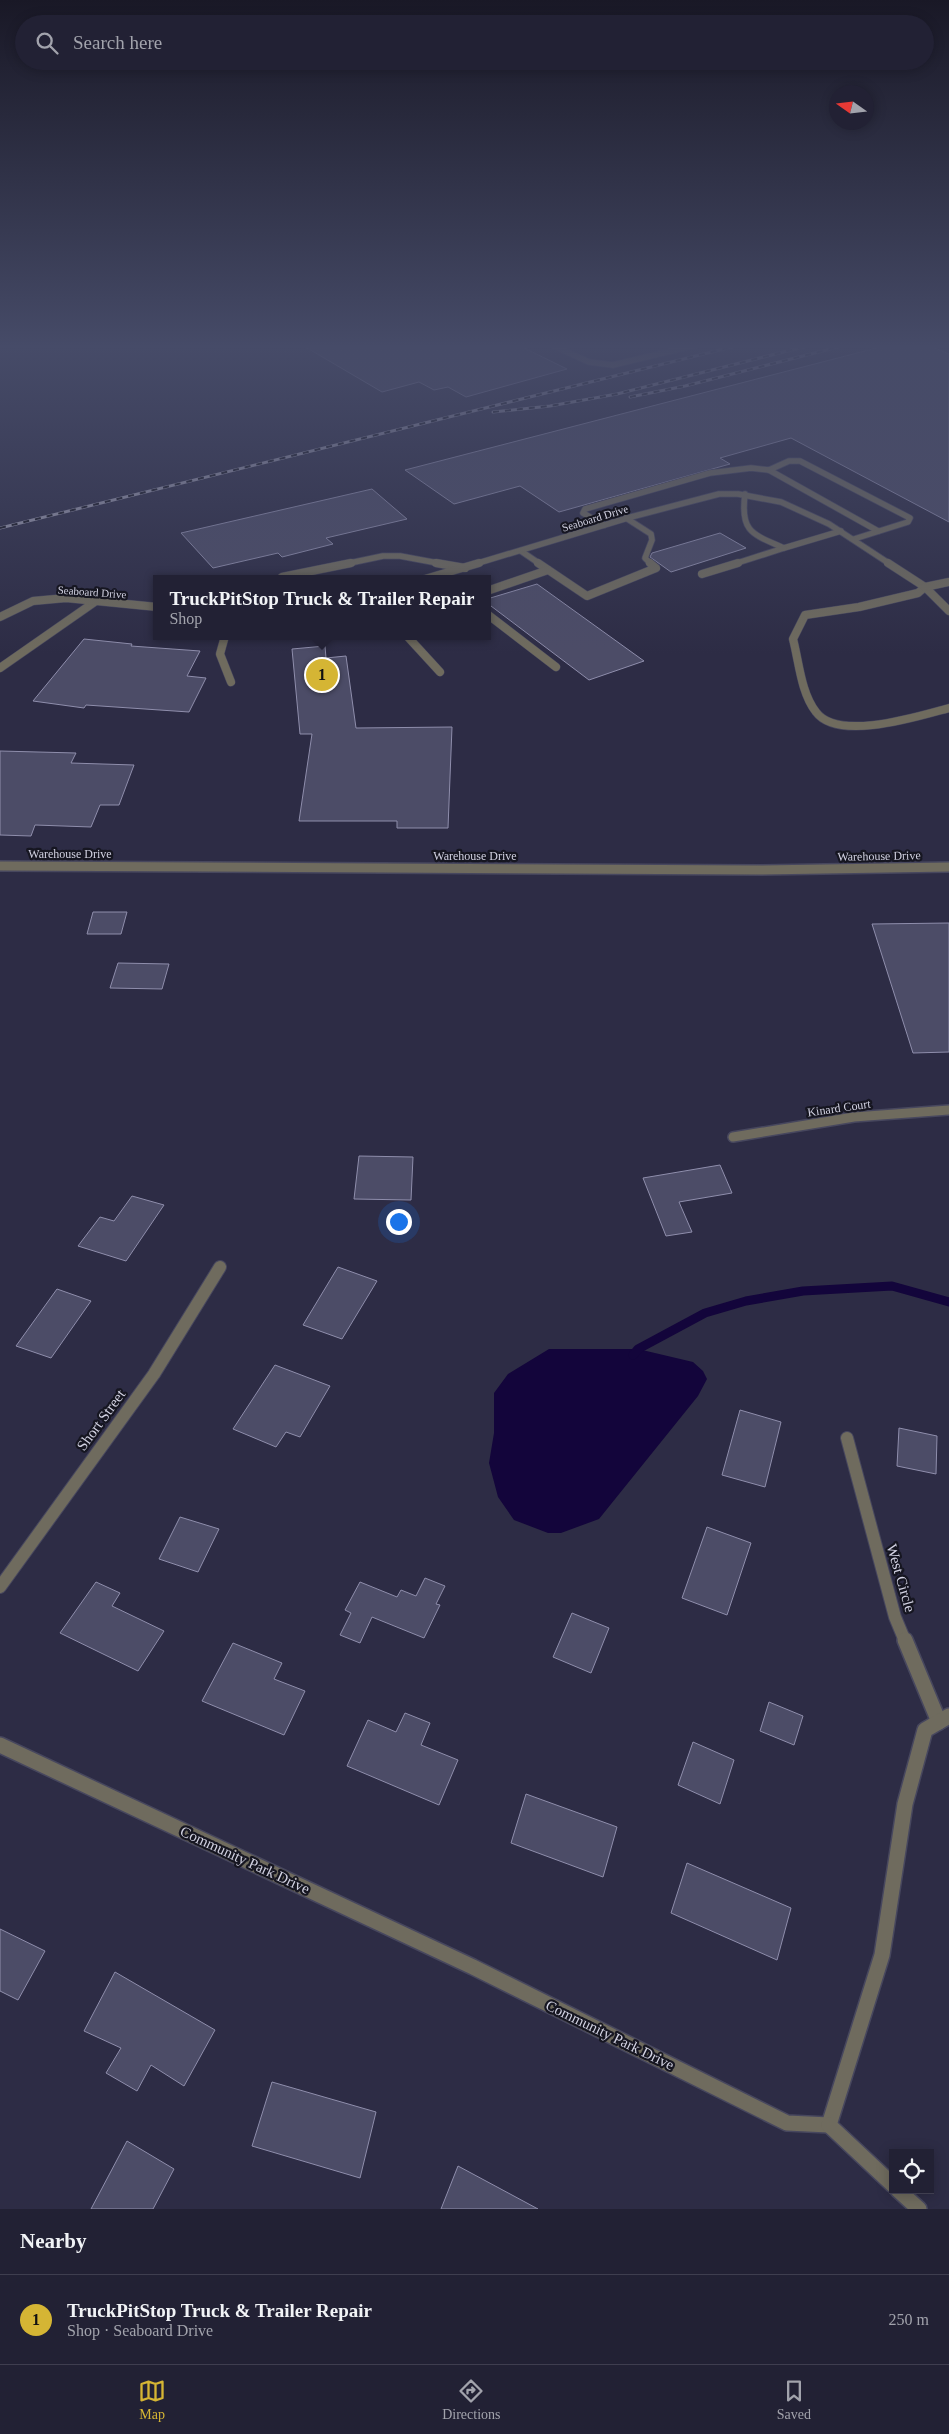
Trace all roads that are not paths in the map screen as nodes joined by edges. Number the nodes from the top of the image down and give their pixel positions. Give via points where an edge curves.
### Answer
1 (769, 470) junction
2 (745, 494) junction
3 (626, 518) junction
4 (604, 525) junction
5 (840, 531) junction
6 (878, 531) junction
7 (854, 539) junction
8 (784, 548) junction
9 (521, 551) junction
10 (465, 568) junction
11 (548, 570) junction
12 (702, 574) dead end
13 (292, 575) edge
14 (440, 575) edge
15 (949, 582) edge
16 (925, 587) junction
17 (491, 591) edge
18 (96, 601) junction
19 (153, 607) edge
20 (949, 611) edge
21 (0, 617) edge
22 (491, 617) edge
23 (225, 640) edge
24 (410, 640) edge
25 (556, 667) dead end
26 (0, 668) edge
27 (440, 672) dead end
28 (231, 682) dead end
29 (949, 708) edge
30 (0, 866) edge
31 (949, 867) edge
32 (949, 1110) edge
33 (733, 1137) dead end
34 (220, 1267) dead end
35 (847, 1438) dead end
36 (0, 1587) edge
37 (944, 1719) edge
38 (0, 1745) edge
39 (829, 2126) junction
40 (889, 2181) edge
41 (902, 2194) edge
42 (918, 2209) edge

1 - 4 street via 751,468 710,473 582,513
1 - 6 street
1 - 6 street via 789,461 800,461 910,518 908,522
2 - 3 street, Seaboard Drive via 719,494
2 - 5 street, Seaboard Drive via 781,502
2 - 8 street via 741,517 744,527
3 - 4 street, Seaboard Drive
3 - 11 street via 651,534 645,558 656,568 587,596
4 - 9 street, Seaboard Drive
5 - 7 street, Seaboard Drive
5 - 8 street
6 - 7 street
7 - 16 street, Seaboard Drive
8 - 12 street
9 - 10 street, Seaboard Drive
9 - 11 street
10 - 13 street via 384,556
10 - 14 street, Seaboard Drive
11 - 17 street
15 - 16 street
16 - 20 street, Seaboard Drive
16 - 29 street via 918,593 859,607 806,615 793,639 808,698 820,718 846,728 902,720
18 - 19 street, Seaboard Drive
18 - 21 street, Seaboard Drive via 66,598 33,601
18 - 26 street
22 - 25 street
23 - 28 street via 220,654
24 - 27 street
30 - 31 street, Warehouse Drive via 751,870
32 - 33 street, Kinard Court via 854,1117
34 - 36 street, Short Street via 154,1374
35 - 37 street, West Circle via 895,1617
37 - 39 street via 925,1730 905,1804 882,1955
38 - 39 street, Community Park Drive via 473,1967 786,2123
39 - 40 street
41 - 42 street

